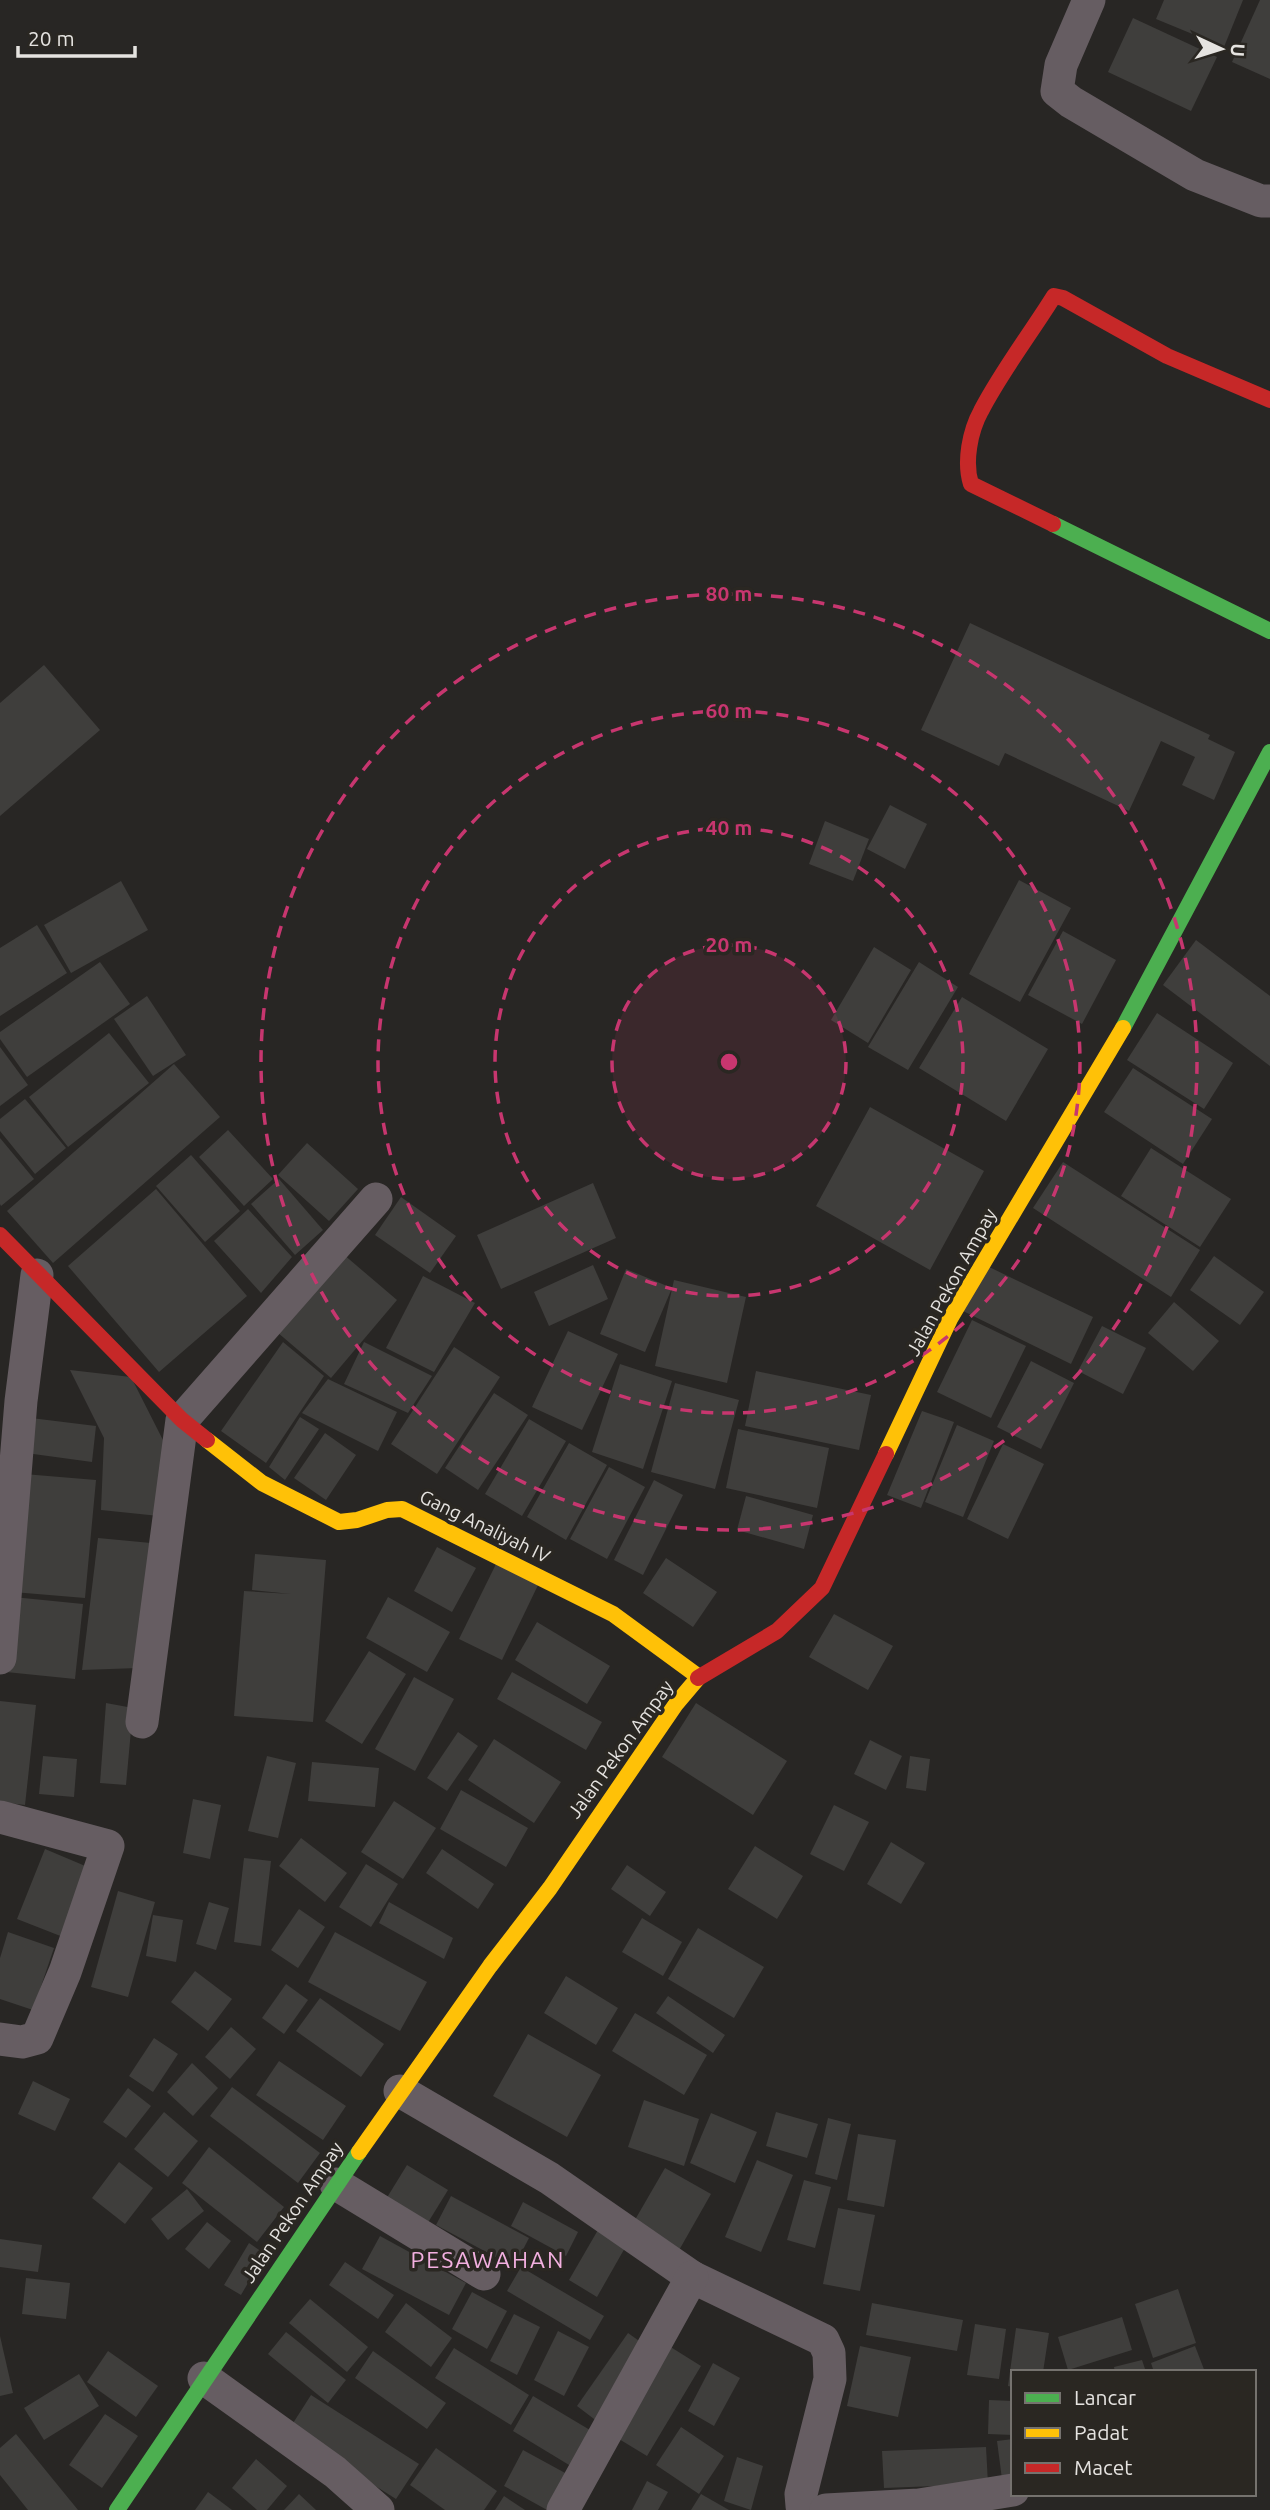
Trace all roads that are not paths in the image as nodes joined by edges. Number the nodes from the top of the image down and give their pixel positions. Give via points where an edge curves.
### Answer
1 (1089, 0) edge
2 (1270, 201) edge
3 (1270, 400) edge
4 (1270, 631) edge
5 (1270, 752) edge
6 (376, 1199) dead end
7 (0, 1235) edge
8 (37, 1275) junction
9 (11, 1400) edge
10 (182, 1420) junction
11 (0, 1658) edge
12 (699, 1677) junction
13 (142, 1722) dead end
14 (0, 1817) edge
15 (0, 2039) edge
16 (400, 2091) junction
17 (336, 2183) junction
18 (484, 2274) dead end
19 (692, 2277) junction
20 (204, 2378) junction
21 (1011, 2490) edge
22 (117, 2510) edge
23 (378, 2510) edge
24 (563, 2510) edge
25 (808, 2510) edge
26 (826, 2510) edge

1 - 2 street via 1061,65 1057,91 1195,175
3 - 4 street via 1167,356 1054,296 980,412 967,472 971,484
5 - 12 street, Jalan Pekon Ampay via 1097,1074 950,1320 822,1587 778,1630
6 - 10 street
7 - 8 street, Gang Analiyah IV
8 - 9 street
8 - 10 street, Gang Analiyah IV
9 - 11 street
10 - 12 street, Gang Analiyah IV via 262,1483 339,1522 353,1523 384,1510 402,1509 612,1614
10 - 13 street
12 - 16 street, Jalan Pekon Ampay
14 - 15 street via 108,1846 37,2038 22,2042
16 - 17 street, Jalan Pekon Ampay
16 - 19 street via 549,2178
17 - 18 street
17 - 20 street, Jalan Pekon Ampay
19 - 24 street
19 - 25 street via 822,2340 830,2353 830,2379 801,2494 802,2506
20 - 22 street, Jalan Pekon Ampay
20 - 23 street via 335,2472
21 - 26 street via 919,2505

